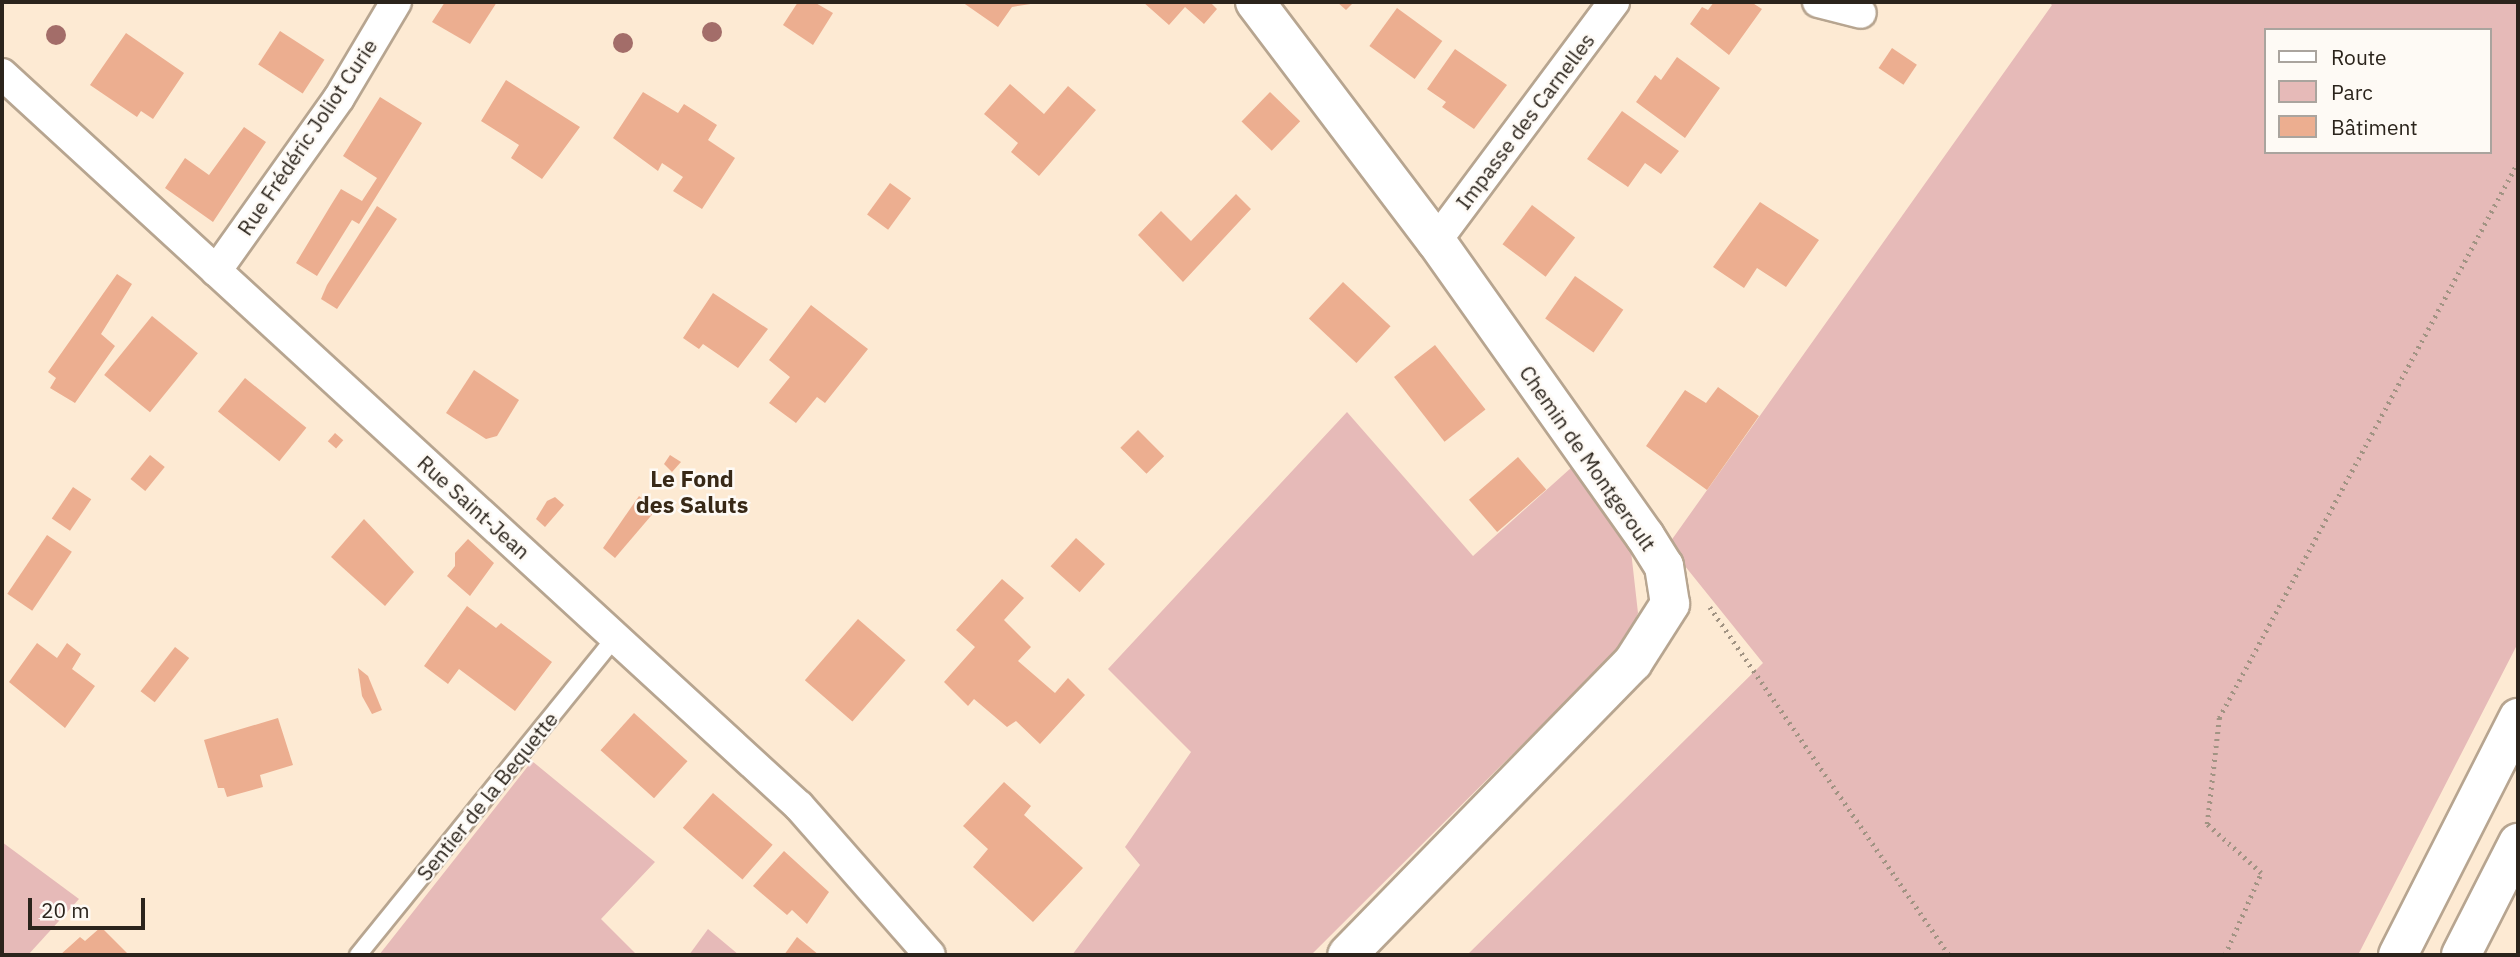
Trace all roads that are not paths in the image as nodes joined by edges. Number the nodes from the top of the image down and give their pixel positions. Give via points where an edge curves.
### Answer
1 (396, 2) edge
2 (1255, 2) edge
3 (1614, 2) edge
4 (1818, 2) edge
5 (1861, 13) dead end
6 (2, 74) edge
7 (1436, 241) junction
8 (216, 271) junction
9 (615, 636) junction
10 (2518, 718) edge
11 (2518, 843) edge
12 (358, 955) edge
13 (930, 955) edge
14 (1347, 955) edge
15 (2398, 955) edge
16 (2461, 955) edge

1 - 8 street, Rue Frédéric Joliot Curie via 339,98
2 - 7 street, Chemin de Montgeroult
3 - 7 street, Impasse des Carnelles
4 - 5 street
6 - 8 street, Rue Saint-Jean
7 - 14 street, Chemin de Montgeroult via 1645,536 1664,566 1670,604 1624,672
8 - 9 street, Rue Saint-Jean
9 - 12 lane, Sentier de la Bequette
9 - 13 street, Rue Saint-Jean via 799,806
10 - 15 street
11 - 16 street

